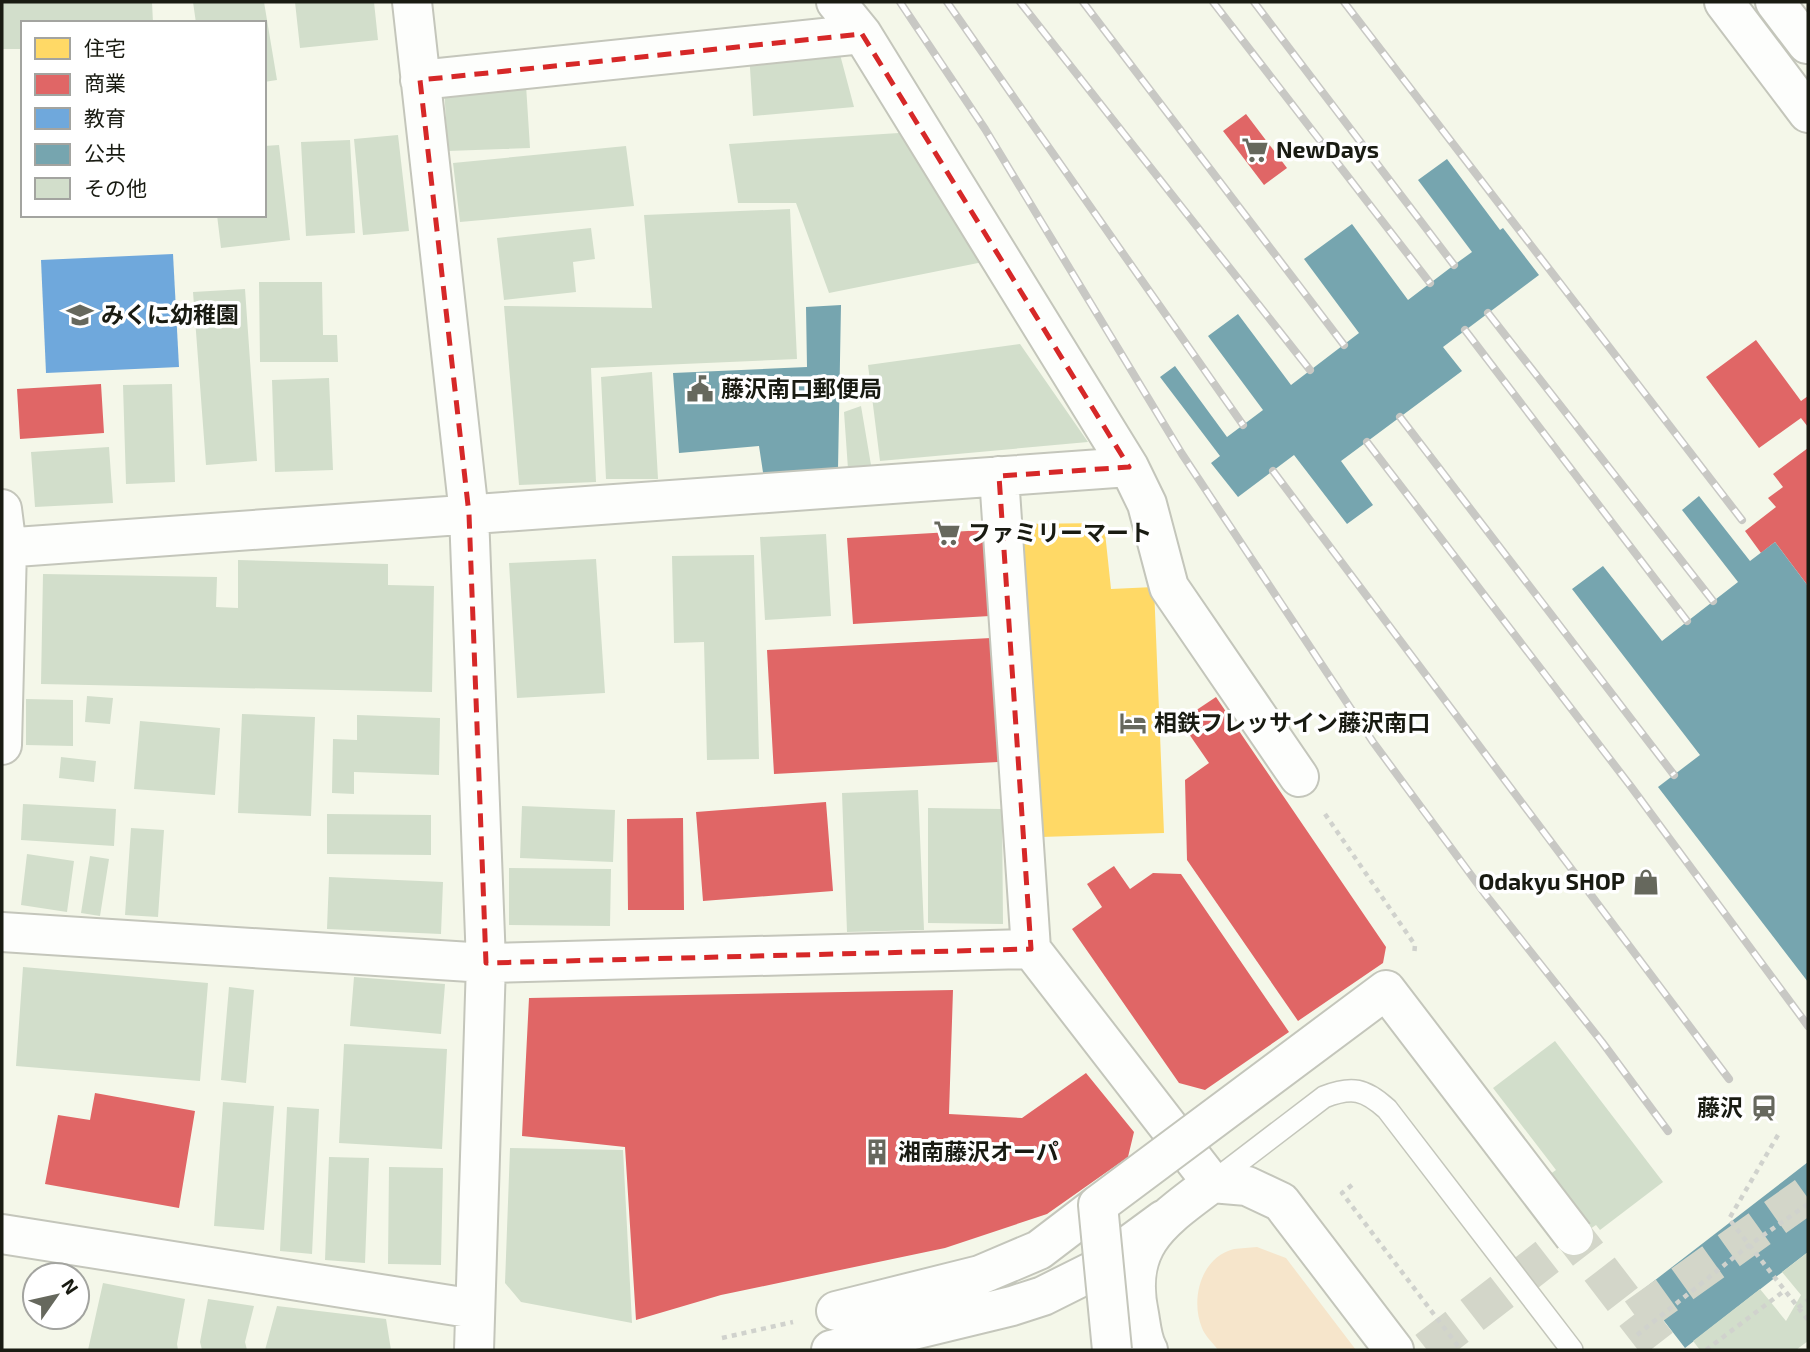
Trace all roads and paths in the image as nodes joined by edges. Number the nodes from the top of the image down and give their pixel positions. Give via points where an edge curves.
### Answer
1 (412, 2) edge
2 (836, 2) edge
3 (1724, 2) edge
4 (1775, 2) edge
5 (862, 34) junction
6 (1807, 44) edge
7 (420, 80) junction
8 (1808, 113) edge
9 (1129, 467) junction
10 (999, 476) junction
11 (2, 509) edge
12 (469, 514) junction
13 (4, 548) edge
14 (2, 745) edge
15 (1299, 777) joint
16 (2, 932) edge
17 (1031, 949) junction
18 (486, 963) junction
19 (1413, 964) dead end
20 (1778, 1135) dead end
21 (1212, 1183) junction
22 (1352, 1185) dead end
23 (1808, 1204) edge
24 (1098, 1205) junction
25 (1163, 1220) junction
26 (2, 1234) edge
27 (1574, 1236) dead end
28 (1748, 1246) junction
29 (1784, 1291) junction
30 (1808, 1300) edge
31 (1798, 1308) junction
32 (475, 1309) junction
33 (836, 1311) joint
34 (1808, 1320) edge
35 (1637, 1335) dead end
36 (722, 1338) dead end
37 (474, 1350) edge
38 (831, 1350) edge
39 (1112, 1350) edge
40 (1148, 1350) edge
41 (1394, 1350) edge
42 (1461, 1350) edge
43 (1572, 1350) edge
44 (1706, 1350) edge

1 - 7 street
2 - 5 street
3 - 8 street
4 - 6 street
5 - 7 street
5 - 9 street
7 - 12 street
9 - 10 street
9 - 15 street via 1147,504 1169,587
10 - 12 street
10 - 17 street
11 - 13 street
12 - 13 street
12 - 18 street
13 - 14 street
15 - 19 path via 1415,945
16 - 18 street
17 - 18 street
17 - 21 street
18 - 32 street
20 - 28 path via 1729,1219
21 - 25 street
21 - 41 street via 1247,1186 1281,1202
21 - 43 lane via 1324,1097 1340,1090 1358,1090 1387,1109
22 - 42 path via 1342,1193
23 - 28 path
24 - 27 street, bridge via 1386,990
24 - 33 street via 1039,1250 981,1275
24 - 39 street, bridge
25 - 38 street via 1095,1270 1043,1296
25 - 40 street via 1143,1245 1136,1272 1137,1304
26 - 32 street
28 - 29 path
28 - 35 path
29 - 31 path
29 - 44 path
30 - 31 path
31 - 34 path
32 - 37 street
33 - 36 path

